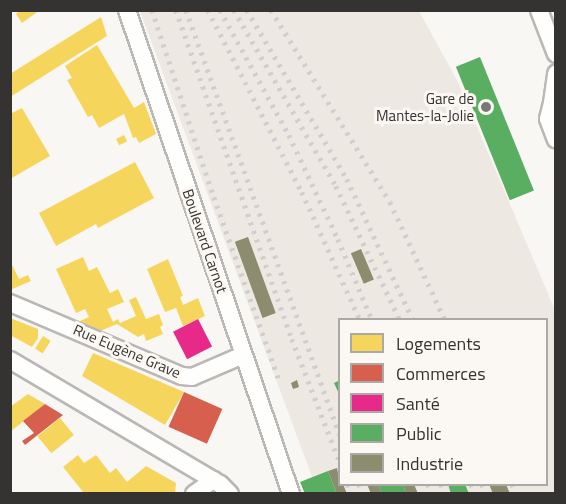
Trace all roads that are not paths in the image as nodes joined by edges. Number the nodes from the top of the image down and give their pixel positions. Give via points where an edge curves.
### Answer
1 (128, 10) edge
2 (539, 10) edge
3 (555, 51) edge
4 (555, 73) edge
5 (554, 100) edge
6 (555, 140) edge
7 (10, 303) edge
8 (243, 355) junction
9 (10, 360) edge
10 (213, 480) junction
11 (194, 494) edge
12 (230, 494) edge
13 (291, 494) edge

1 - 8 street, Boulevard Carnot
2 - 3 street
4 - 5 street
5 - 6 street via 548,119
7 - 8 street, Rue Eugène Grave via 182,376 192,377
8 - 13 street, Boulevard Carnot
9 - 10 street
10 - 11 street
10 - 12 street

